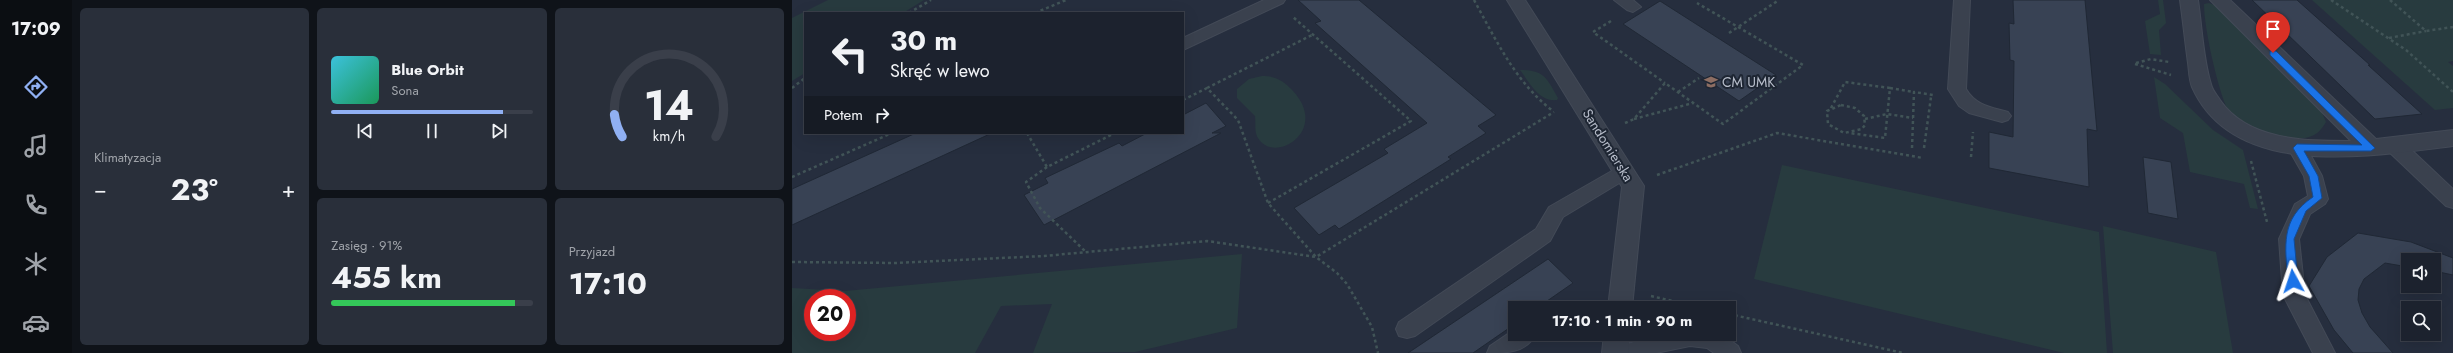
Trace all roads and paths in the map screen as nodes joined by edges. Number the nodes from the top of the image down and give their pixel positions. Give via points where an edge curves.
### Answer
1 (931, 0) edge
2 (1066, 0) edge
3 (1277, 0) edge
4 (1474, 0) edge
5 (1516, 0) edge
6 (1779, 0) edge
7 (1962, 0) edge
8 (2188, 0) edge
9 (2219, 0) edge
10 (2331, 0) edge
11 (2390, 0) edge
12 (1697, 3) dead end
13 (1628, 4) edge
14 (911, 12) edge
15 (1036, 12) edge
16 (1738, 27) junction
17 (2453, 27) edge
18 (2426, 31) junction
19 (1729, 32) dead end
20 (2389, 38) junction
21 (1184, 45) edge
22 (2169, 62) dead end
23 (2171, 74) dead end
24 (1698, 78) dead end
25 (804, 79) edge
26 (1665, 83) junction
27 (792, 88) edge
28 (1207, 88) junction
29 (1890, 88) junction
30 (1678, 92) junction
31 (1914, 92) junction
32 (2453, 92) edge
33 (1932, 95) junction
34 (1184, 100) edge
35 (1963, 100) junction
36 (1694, 103) junction
37 (1831, 108) junction
38 (1554, 112) junction
39 (1887, 114) junction
40 (1559, 115) dead end
41 (2002, 116) dead end
42 (1913, 118) junction
43 (1634, 119) junction
44 (1865, 119) junction
45 (1620, 125) dead end
46 (1850, 133) junction
47 (890, 134) edge
48 (1028, 134) edge
49 (1113, 134) edge
50 (2453, 138) edge
51 (2394, 145) junction
52 (1912, 148) dead end
53 (1924, 148) dead end
54 (2297, 148) junction
55 (2371, 148) junction
56 (1923, 158) dead end
57 (1047, 167) junction
58 (1624, 171) junction
59 (1656, 176) dead end
60 (792, 177) edge
61 (2453, 201) edge
62 (1268, 203) junction
63 (1086, 252) junction
64 (1316, 257) junction
65 (792, 262) edge
66 (1643, 294) dead end
67 (1621, 301) edge
68 (1673, 301) edge
69 (1736, 316) edge
70 (1407, 330) dead end
71 (1515, 341) edge
72 (1616, 341) edge
73 (1378, 353) edge
74 (1498, 353) edge
75 (1615, 353) edge
76 (1631, 353) edge
77 (1730, 353) edge
78 (1903, 353) edge
79 (2324, 353) edge

1 - 14 path
2 - 15 path
3 - 21 lane
4 - 38 path via 1511,65 1543,105
5 - 58 street, Sandomierska
6 - 16 path
7 - 35 lane via 1958,89
8 - 54 street via 2201,86 2207,100 2219,115 2244,131
9 - 55 street
10 - 20 path
11 - 18 path
12 - 16 path
13 - 26 path via 1593,32
16 - 19 path
16 - 36 path via 1803,65 1723,124
17 - 18 path
18 - 20 path
20 - 32 path
22 - 23 path via 2151,59 2135,64 2153,72
24 - 30 path
25 - 27 path
26 - 30 path
26 - 43 path
28 - 34 path
28 - 62 path via 1238,120
28 - 62 path via 1312,35 1411,121
29 - 31 path
29 - 37 path via 1845,82
29 - 39 path
30 - 36 path
31 - 33 path
31 - 42 path
33 - 35 path
33 - 53 path
35 - 41 lane via 1970,107
36 - 43 path
37 - 44 path via 1848,106 1860,112
37 - 46 path via 1826,115 1828,124 1837,131
38 - 40 path
38 - 64 path
39 - 42 path
39 - 44 path
39 - 46 path via 1885,138
42 - 52 path
43 - 45 path
44 - 46 path via 1862,129
47 - 60 path
48 - 57 path
49 - 57 path
50 - 51 street
51 - 55 street
51 - 61 lane
54 - 55 street
54 - 79 lane via 2313,176 2318,198 2302,209 2289,239 2294,295
56 - 59 path via 1777,133
57 - 63 path via 1026,182 1040,208
58 - 67 street, Sandomierska via 1633,186
58 - 70 lane via 1556,212 1543,235
62 - 64 path
63 - 64 path via 1207,242
63 - 65 path via 895,263
64 - 73 path via 1347,284 1372,327
66 - 68 path
69 - 78 path
71 - 74 lane
72 - 75 street
76 - 77 lane via 1675,337 1694,336 1711,339

